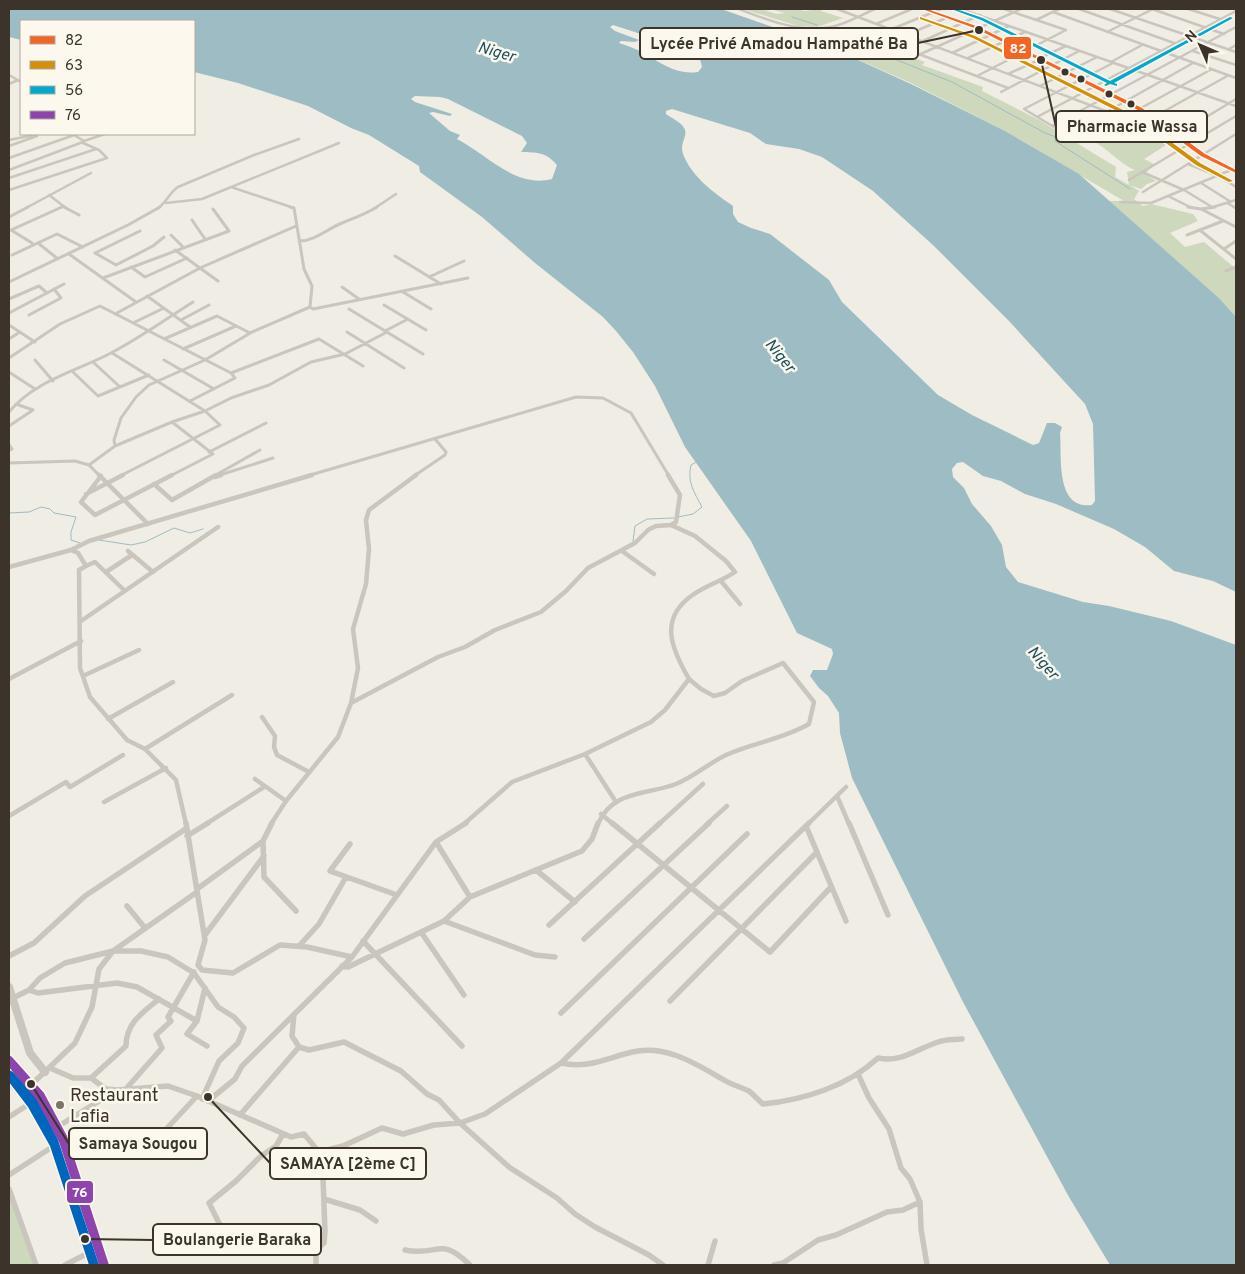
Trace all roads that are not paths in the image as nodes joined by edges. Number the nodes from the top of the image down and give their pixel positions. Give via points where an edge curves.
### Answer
1 (739, 9) edge
2 (836, 9) edge
3 (872, 9) edge
4 (912, 9) edge
5 (924, 9) edge
6 (940, 9) edge
7 (961, 9) edge
8 (1004, 9) edge
9 (1021, 9) edge
10 (1059, 9) edge
11 (1079, 9) edge
12 (1110, 9) edge
13 (1152, 9) edge
14 (1188, 9) edge
15 (1236, 10) edge
16 (933, 12) junction
17 (1013, 12) junction
18 (1053, 12) junction
19 (980, 15) junction
20 (856, 16) junction
21 (948, 17) junction
22 (1135, 18) junction
23 (1220, 19) junction
24 (1036, 20) junction
25 (995, 21) junction
26 (964, 23) junction
27 (876, 24) junction
28 (1122, 24) junction
29 (1009, 26) junction
30 (1205, 27) junction
31 (978, 28) junction
32 (1236, 28) edge
33 (891, 30) junction
34 (1025, 32) junction
35 (1107, 32) junction
36 (991, 34) junction
37 (1224, 34) junction
38 (907, 36) junction
39 (1188, 36) junction
40 (874, 37) junction
41 (865, 40) dead end
42 (1050, 40) junction
43 (1005, 41) junction
44 (923, 42) junction
45 (1208, 43) junction
46 (1174, 44) junction
47 (1142, 45) junction
48 (1236, 45) edge
49 (1066, 46) junction
50 (937, 47) junction
51 (1229, 49) junction
52 (1080, 51) junction
53 (1193, 51) junction
54 (1026, 52) junction
55 (1160, 52) junction
56 (1236, 52) edge
57 (952, 53) junction
58 (920, 54) junction
59 (914, 57) dead end
60 (1096, 57) junction
61 (968, 58) junction
62 (1177, 58) junction
63 (1040, 59) junction
64 (1112, 62) junction
65 (1194, 63) junction
66 (1052, 65) junction
67 (1236, 65) edge
68 (993, 68) junction
69 (1129, 68) junction
70 (1212, 69) junction
71 (1067, 72) junction
72 (1008, 74) junction
73 (1146, 74) junction
74 (9, 75) edge
75 (1229, 75) junction
76 (977, 76) junction
77 (1236, 78) edge
78 (1082, 79) junction
79 (1024, 80) junction
80 (1163, 80) junction
81 (19, 81) edge
82 (9, 84) edge
83 (1040, 86) junction
84 (1096, 86) junction
85 (1180, 87) junction
86 (1008, 88) junction
87 (1001, 92) dead end
88 (1056, 92) junction
89 (1198, 93) junction
90 (1112, 94) junction
91 (1073, 98) junction
92 (1236, 99) edge
93 (1126, 101) junction
94 (1228, 104) junction
95 (1090, 105) junction
96 (1236, 106) edge
97 (1140, 109) junction
98 (1108, 112) junction
99 (1236, 116) edge
100 (1037, 117) junction
101 (1124, 118) junction
102 (1152, 118) junction
103 (1052, 126) junction
104 (1236, 134) edge
105 (36, 135) edge
106 (71, 135) edge
107 (75, 135) edge
108 (102, 135) edge
109 (1066, 135) junction
110 (1176, 136) junction
111 (9, 140) edge
112 (299, 140) dead end
113 (84, 142) junction
114 (339, 143) dead end
115 (1168, 143) dead end
116 (1188, 145) junction
117 (9, 146) edge
118 (96, 149) junction
119 (1203, 155) junction
120 (9, 158) edge
121 (1188, 164) junction
122 (9, 170) edge
123 (1235, 170) edge
124 (1142, 172) junction
125 (91, 173) dead end
126 (1218, 176) junction
127 (9, 178) edge
128 (1130, 180) dead end
129 (1162, 180) junction
130 (1201, 183) junction
131 (231, 187) junction
132 (1236, 187) edge
133 (9, 190) edge
134 (1184, 190) junction
135 (1143, 192) dead end
136 (396, 194) dead end
137 (49, 195) junction
138 (1168, 196) junction
139 (1236, 200) edge
140 (1120, 202) dead end
141 (1229, 202) junction
142 (166, 204) junction
143 (63, 206) junction
144 (1212, 207) junction
145 (1236, 208) edge
146 (213, 209) dead end
147 (1202, 210) junction
148 (79, 215) dead end
149 (9, 217) edge
150 (192, 220) dead end
151 (1223, 221) junction
152 (128, 225) junction
153 (296, 226) junction
154 (1236, 227) edge
155 (1201, 231) junction
156 (172, 235) dead end
157 (1187, 235) dead end
158 (164, 237) dead end
159 (205, 239) junction
160 (299, 241) junction
161 (1236, 241) edge
162 (32, 243) dead end
163 (38, 243) junction
164 (83, 247) junction
165 (183, 247) junction
166 (1224, 249) junction
167 (175, 250) junction
168 (68, 254) junction
169 (12, 255) dead end
170 (395, 256) dead end
171 (187, 258) junction
172 (58, 259) junction
173 (1236, 259) edge
174 (464, 261) dead end
175 (1236, 267) edge
176 (131, 268) junction
177 (200, 268) junction
178 (1226, 271) dead end
179 (429, 277) junction
180 (102, 278) junction
181 (468, 278) dead end
182 (218, 281) dead end
183 (9, 282) edge
184 (64, 284) dead end
185 (441, 284) junction
186 (342, 287) dead end
187 (54, 289) junction
188 (403, 292) junction
189 (47, 293) junction
190 (147, 296) junction
191 (9, 299) edge
192 (359, 299) junction
193 (136, 302) junction
194 (193, 302) dead end
195 (209, 304) dead end
196 (384, 305) dead end
197 (310, 307) junction
198 (164, 308) junction
199 (350, 309) dead end
200 (431, 309) dead end
201 (9, 313) edge
202 (115, 314) junction
203 (29, 315) dead end
204 (173, 315) junction
205 (408, 319) junction
206 (181, 320) junction
207 (133, 323) junction
208 (9, 325) edge
209 (236, 326) junction
210 (190, 327) junction
211 (426, 330) dead end
212 (148, 331) junction
213 (20, 332) junction
214 (347, 332) dead end
215 (386, 332) junction
216 (250, 333) junction
217 (9, 339) edge
218 (164, 339) junction
219 (35, 342) junction
220 (366, 344) junction
221 (183, 349) junction
222 (112, 353) junction
223 (345, 354) junction
224 (423, 354) dead end
225 (9, 358) edge
226 (35, 360) dead end
227 (164, 360) dead end
228 (205, 360) junction
229 (93, 362) junction
230 (363, 366) dead end
231 (404, 368) dead end
232 (181, 370) junction
233 (9, 372) edge
234 (73, 372) junction
235 (231, 373) junction
236 (149, 375) junction
237 (157, 380) junction
238 (53, 381) junction
239 (120, 387) junction
240 (35, 389) junction
241 (214, 389) junction
242 (190, 401) junction
243 (16, 404) junction
244 (205, 411) junction
245 (9, 412) edge
246 (172, 422) junction
247 (266, 423) dead end
248 (9, 426) edge
249 (194, 439) junction
250 (435, 439) junction
251 (9, 445) edge
252 (115, 446) junction
253 (9, 450) edge
254 (260, 450) dead end
255 (209, 452) junction
256 (274, 458) dead end
257 (9, 463) edge
258 (89, 465) junction
259 (100, 476) junction
260 (208, 479) junction
261 (108, 483) junction
262 (154, 484) junction
263 (86, 494) junction
264 (125, 499) junction
265 (148, 524) junction
266 (671, 525) junction
267 (218, 527) dead end
268 (71, 550) junction
269 (622, 550) junction
270 (86, 566) junction
271 (9, 567) edge
272 (106, 572) junction
273 (153, 572) junction
274 (654, 574) dead end
275 (721, 581) junction
276 (125, 591) junction
277 (740, 604) dead end
278 (81, 621) junction
279 (81, 641) junction
280 (139, 650) dead end
281 (790, 661) dead end
282 (783, 663) junction
283 (83, 676) junction
284 (9, 679) edge
285 (689, 679) junction
286 (173, 682) dead end
287 (232, 695) dead end
288 (351, 703) junction
289 (262, 717) dead end
290 (108, 719) junction
291 (145, 749) junction
292 (585, 754) junction
293 (123, 755) dead end
294 (166, 768) junction
295 (309, 772) junction
296 (255, 779) dead end
297 (702, 784) dead end
298 (264, 787) junction
299 (846, 787) dead end
300 (837, 796) junction
301 (286, 801) junction
302 (104, 802) dead end
303 (616, 802) junction
304 (727, 806) dead end
305 (601, 814) junction
306 (9, 816) edge
307 (806, 826) junction
308 (187, 828) junction
309 (747, 834) dead end
310 (187, 836) junction
311 (263, 841) junction
312 (436, 842) junction
313 (350, 844) dead end
314 (638, 844) junction
315 (817, 852) junction
316 (264, 856) junction
317 (663, 865) junction
318 (536, 870) junction
319 (346, 877) junction
320 (831, 887) junction
321 (691, 888) junction
322 (197, 890) junction
323 (397, 894) junction
324 (470, 898) junction
325 (575, 902) junction
326 (128, 906) dead end
327 (719, 910) junction
328 (296, 911) dead end
329 (888, 915) dead end
330 (444, 921) junction
331 (846, 921) dead end
332 (549, 925) dead end
333 (145, 928) junction
334 (741, 928) junction
335 (421, 932) junction
336 (205, 935) junction
337 (584, 939) dead end
338 (363, 941) junction
339 (298, 946) junction
340 (113, 951) junction
341 (376, 954) junction
342 (9, 956) edge
343 (352, 956) junction
344 (555, 957) dead end
345 (198, 966) junction
346 (342, 966) junction
347 (194, 973) junction
348 (96, 985) junction
349 (9, 987) edge
350 (205, 988) junction
351 (29, 990) junction
352 (464, 995) dead end
353 (11, 999) edge
354 (159, 999) junction
355 (670, 1001) dead end
356 (173, 1007) junction
357 (294, 1012) junction
358 (561, 1013) dead end
359 (197, 1021) junction
360 (962, 1038) dead end
361 (207, 1046) dead end
362 (462, 1046) dead end
363 (299, 1048) junction
364 (9, 1060) edge
365 (561, 1062) junction
366 (48, 1070) junction
367 (858, 1074) junction
368 (91, 1078) junction
369 (31, 1085) junction
370 (117, 1090) junction
371 (126, 1090) junction
372 (40, 1097) junction
373 (202, 1099) junction
374 (240, 1115) junction
375 (9, 1117) edge
376 (460, 1123) junction
377 (56, 1125) junction
378 (283, 1134) junction
379 (63, 1140) junction
380 (322, 1151) junction
381 (142, 1154) dead end
382 (9, 1175) edge
383 (9, 1189) edge
384 (324, 1199) junction
385 (920, 1202) junction
386 (376, 1221) dead end
387 (715, 1241) dead end
388 (99, 1248) junction
389 (316, 1249) junction
390 (405, 1250) dead end
391 (36, 1265) edge
392 (65, 1265) edge
393 (104, 1265) edge
394 (316, 1265) edge
395 (470, 1265) edge
396 (662, 1265) edge
397 (708, 1265) edge
398 (774, 1265) edge
399 (927, 1265) edge

1 - 20 street via 803,28 831,27
2 - 20 street
3 - 20 street
4 - 27 street
5 - 16 main road
6 - 16 street
7 - 19 street
8 - 17 street
9 - 17 street
10 - 18 street
11 - 28 street
12 - 22 street
13 - 22 street
13 - 30 street
14 - 23 street
15 - 23 street
16 - 21 main road
16 - 33 street
17 - 24 street
17 - 25 street
18 - 24 street
18 - 35 street
19 - 25 street
19 - 26 street
20 - 27 street
21 - 26 main road
21 - 38 street
22 - 28 street
22 - 39 street
23 - 30 street
24 - 42 street via 1066,30
25 - 29 street
25 - 31 street
26 - 31 main road
26 - 44 street
27 - 33 street
28 - 35 street
28 - 46 street
29 - 34 street
29 - 36 street
30 - 37 street
30 - 39 street
31 - 36 main road
31 - 50 street
32 - 37 street
33 - 38 street
33 - 40 street
34 - 42 street
34 - 43 street
35 - 47 street
36 - 43 main road
36 - 57 street
37 - 45 street
38 - 44 street
39 - 45 street
39 - 46 street
40 - 41 street
40 - 58 street
42 - 49 street
42 - 54 street
43 - 54 main road
43 - 61 street
44 - 50 street
45 - 51 street
45 - 53 street
46 - 55 street
47 - 55 street
47 - 64 street
48 - 51 street
49 - 52 street
49 - 63 street
50 - 57 street
50 - 58 street
51 - 56 street
52 - 60 street
52 - 66 street
53 - 62 street
53 - 67 street
54 - 63 main road
54 - 68 street
55 - 62 street
55 - 69 street
57 - 61 street
58 - 59 street
58 - 76 street
60 - 64 street
60 - 71 street
61 - 68 street
62 - 65 street
62 - 73 street
63 - 66 main road
63 - 72 street
64 - 69 street
64 - 78 street
65 - 70 street
65 - 80 street
66 - 71 main road
66 - 79 street
68 - 72 street
68 - 76 street
69 - 73 street
69 - 84 street
70 - 75 street
70 - 85 street
71 - 78 main road
71 - 83 street
72 - 79 street
73 - 80 street
73 - 90 street
74 - 81 street
75 - 77 street
75 - 89 street
76 - 86 street
78 - 84 main road
78 - 88 street
79 - 83 street
79 - 86 street
80 - 85 street
80 - 93 street
81 - 82 street
83 - 88 street
84 - 90 main road
84 - 91 street
85 - 89 street
85 - 97 street
86 - 87 street
88 - 91 street
88 - 100 street via 1024,109
89 - 94 street
89 - 102 street
90 - 93 main road
90 - 95 street
91 - 95 street
91 - 100 street
92 - 94 street
93 - 97 main road
93 - 98 street
94 - 96 street
94 - 110 street
95 - 98 street
95 - 103 street
97 - 101 street
97 - 102 main road
98 - 101 street
98 - 109 street
99 - 116 street
100 - 103 street
101 - 109 street via 1079,142
102 - 110 main road
103 - 109 street
104 - 119 street
105 - 111 street
105 - 117 street
106 - 120 street
107 - 113 street
108 - 113 street
110 - 115 street
110 - 116 main road
112 - 142 street via 178,187 171,192
113 - 118 street
113 - 122 street
114 - 131 street
116 - 119 main road
116 - 124 street
118 - 127 street
118 - 133 street via 106,158
119 - 121 street
119 - 123 main road
121 - 126 street
121 - 129 street
123 - 126 street
124 - 128 street
124 - 129 street
125 - 137 street
126 - 130 street
126 - 132 street
129 - 134 street
129 - 135 street
130 - 134 street
130 - 141 street
131 - 142 street via 202,199
131 - 153 street via 294,208
134 - 138 street
134 - 144 street
136 - 160 street via 365,215 308,241
137 - 143 street
137 - 149 street
138 - 140 street via 1151,203
138 - 147 street via 1188,208
139 - 141 street
141 - 144 street
141 - 145 street
142 - 152 street
143 - 148 street
143 - 162 street via 11,230
144 - 147 street
146 - 159 street via 229,231
147 - 151 street
150 - 159 street
151 - 154 street
151 - 155 street
152 - 158 street via 140,231 95,253 116,265
152 - 164 street
153 - 160 street
153 - 177 street
155 - 157 street
155 - 166 street
156 - 165 street
159 - 165 street
160 - 197 street via 304,269 312,286
161 - 166 street
163 - 164 street via 57,234
163 - 169 street
163 - 172 street
164 - 168 street
165 - 167 street
166 - 173 street
167 - 171 street
167 - 176 street
168 - 172 street
168 - 180 street
170 - 179 street
171 - 176 street via 145,277
171 - 177 street
172 - 183 street
174 - 179 street
175 - 178 street
176 - 180 street
177 - 182 street
177 - 190 street
179 - 185 street
180 - 193 street
181 - 185 street
184 - 187 street
185 - 188 street
186 - 192 street
187 - 189 street
187 - 203 street via 62,298
188 - 192 street
188 - 200 street
189 - 191 street via 39,286
189 - 201 street
190 - 193 street
190 - 198 street
192 - 197 street
193 - 202 street
194 - 204 street
195 - 206 street
196 - 205 street
197 - 216 street
198 - 204 street
198 - 207 street
199 - 215 street
202 - 207 street
202 - 219 street via 100,306 60,324
204 - 206 street
204 - 212 street
205 - 211 street
205 - 215 street
206 - 210 street
207 - 212 street
208 - 213 street
209 - 210 street via 217,316
209 - 216 street
209 - 221 street
210 - 218 street
212 - 218 street
212 - 222 street
213 - 217 street
213 - 219 street
214 - 220 street
215 - 220 street
215 - 224 street
216 - 228 street
218 - 221 street
219 - 225 street
220 - 223 street
220 - 231 street
221 - 228 street
222 - 229 street
222 - 236 street
223 - 230 street
223 - 235 street via 319,339
223 - 244 street via 311,362 269,385
226 - 238 street
227 - 232 street
228 - 232 street
228 - 235 street
229 - 234 street
229 - 239 street
232 - 237 street
232 - 241 street
233 - 240 street
234 - 238 street
234 - 239 street via 98,396
235 - 241 street via 235,378
236 - 237 street
236 - 239 street
237 - 242 street
237 - 252 street via 136,397 121,418
238 - 240 street
240 - 243 street
241 - 242 street
242 - 244 street
243 - 245 street
243 - 248 street via 34,410
244 - 246 street
244 - 249 street via 220,425
246 - 249 street
246 - 252 street
247 - 255 street
249 - 255 street
249 - 261 street
250 - 265 street
250 - 266 street via 576,397 603,398 631,413 680,495 676,522
250 - 288 street via 445,455 369,510 366,520 369,549 366,584 353,629 358,668
251 - 253 street via 12,449
252 - 258 street
254 - 260 street
255 - 262 street via 212,454
256 - 260 street
257 - 258 street via 75,461
258 - 259 street
259 - 261 street
259 - 263 street
260 - 262 street via 172,500
261 - 263 street
261 - 264 street
262 - 264 street
263 - 264 street via 81,502 95,515
264 - 265 street
265 - 268 street via 89,540
266 - 269 street via 648,530
266 - 275 street via 695,536 726,561 735,572
267 - 273 street
268 - 270 street via 78,553
268 - 271 street
269 - 274 street
269 - 288 street via 588,568 542,612 438,657
270 - 272 street via 95,562
270 - 278 street via 79,570
272 - 273 street via 130,553
272 - 276 street
273 - 276 street
275 - 277 street
275 - 285 street via 684,601 670,621 673,647
276 - 278 street
278 - 279 street
279 - 283 street via 80,668
279 - 284 street
280 - 283 street
281 - 282 street
282 - 285 street via 714,696
282 - 303 street via 814,702 809,724 796,733 724,756 683,781
283 - 290 street via 90,698
285 - 292 street via 665,710 651,722
286 - 290 street
287 - 291 street
288 - 295 street via 338,737
289 - 295 street via 275,736 276,755
290 - 291 street via 126,740
291 - 294 street
292 - 303 street
292 - 312 street via 512,782 468,821
293 - 306 street via 70,787 66,782
294 - 302 street
294 - 308 street via 176,780
295 - 301 street
296 - 298 street
297 - 314 street
298 - 301 street
298 - 310 street
299 - 300 street
300 - 307 street
300 - 329 street
301 - 311 street
303 - 305 street
304 - 317 street
305 - 314 street
305 - 318 street via 591,843 582,851
307 - 315 street
307 - 327 street
308 - 310 street
308 - 342 street via 85,896 34,943
309 - 321 street
310 - 322 street
311 - 316 street
311 - 322 street
312 - 323 street
312 - 324 street
313 - 319 street via 330,871
314 - 317 street
314 - 325 street
315 - 320 street
315 - 334 street
316 - 328 street via 264,877
316 - 336 street
317 - 321 street
317 - 337 street
318 - 324 street
318 - 325 street
319 - 323 street
319 - 339 street via 319,924
320 - 331 street
320 - 334 street via 770,952
321 - 327 street
321 - 358 street
322 - 333 street
322 - 336 street
323 - 338 street
324 - 330 street
325 - 332 street
326 - 333 street
327 - 334 street
327 - 365 street
330 - 335 street
330 - 344 street via 535,955
333 - 340 street
334 - 355 street
335 - 341 street
335 - 352 street
336 - 345 street
338 - 341 street
338 - 343 street
339 - 343 street
339 - 345 street via 280,945 233,973 202,970
340 - 347 street via 141,951 168,957
340 - 348 street via 99,969
340 - 351 street via 65,963 40,978
341 - 346 street via 348,967
341 - 362 street
343 - 346 street
345 - 347 street
346 - 357 street
347 - 350 street
347 - 356 street
348 - 351 street via 38,993
348 - 354 street via 117,983 137,987
348 - 366 street via 92,1007 75,1043
349 - 353 street
350 - 359 street
350 - 373 street via 218,1007 244,1028 238,1043 219,1061
351 - 353 street
353 - 366 street via 30,1053
354 - 356 street
354 - 368 street via 131,1023 125,1036 126,1046
356 - 359 street
356 - 371 street via 168,1017 171,1021 156,1035 162,1048
357 - 363 street via 292,1036
357 - 373 street via 242,1066 235,1079
359 - 361 street via 187,1034
360 - 367 street via 938,1042 898,1060 878,1058
363 - 374 street
363 - 376 street via 309,1050 344,1042 401,1071 426,1094 439,1100
364 - 369 main road
365 - 367 street via 570,1065 600,1063 632,1052 667,1052 748,1091 763,1104 832,1088
365 - 376 street via 502,1104
366 - 368 street via 73,1078
366 - 369 street
367 - 385 street via 889,1129 901,1168
368 - 370 street via 106,1089
369 - 372 main road
370 - 371 street
370 - 377 street
371 - 373 street via 168,1086
372 - 375 street
372 - 377 main road
373 - 374 street
373 - 381 street
374 - 378 street
376 - 380 street via 434,1125 403,1134 382,1128 343,1146
376 - 396 street via 509,1167 557,1198 575,1214
377 - 379 main road
378 - 380 street via 291,1137 304,1134 319,1152
378 - 389 street via 276,1146 209,1203 225,1231 255,1248 270,1250 305,1242
379 - 382 street
379 - 388 main road
380 - 384 street
383 - 391 street
384 - 386 street via 349,1206
384 - 389 street via 324,1243
385 - 398 street via 818,1240
385 - 399 street
387 - 397 street
388 - 392 street
388 - 393 main road
389 - 394 street
390 - 395 street via 414,1253 444,1246 456,1250

